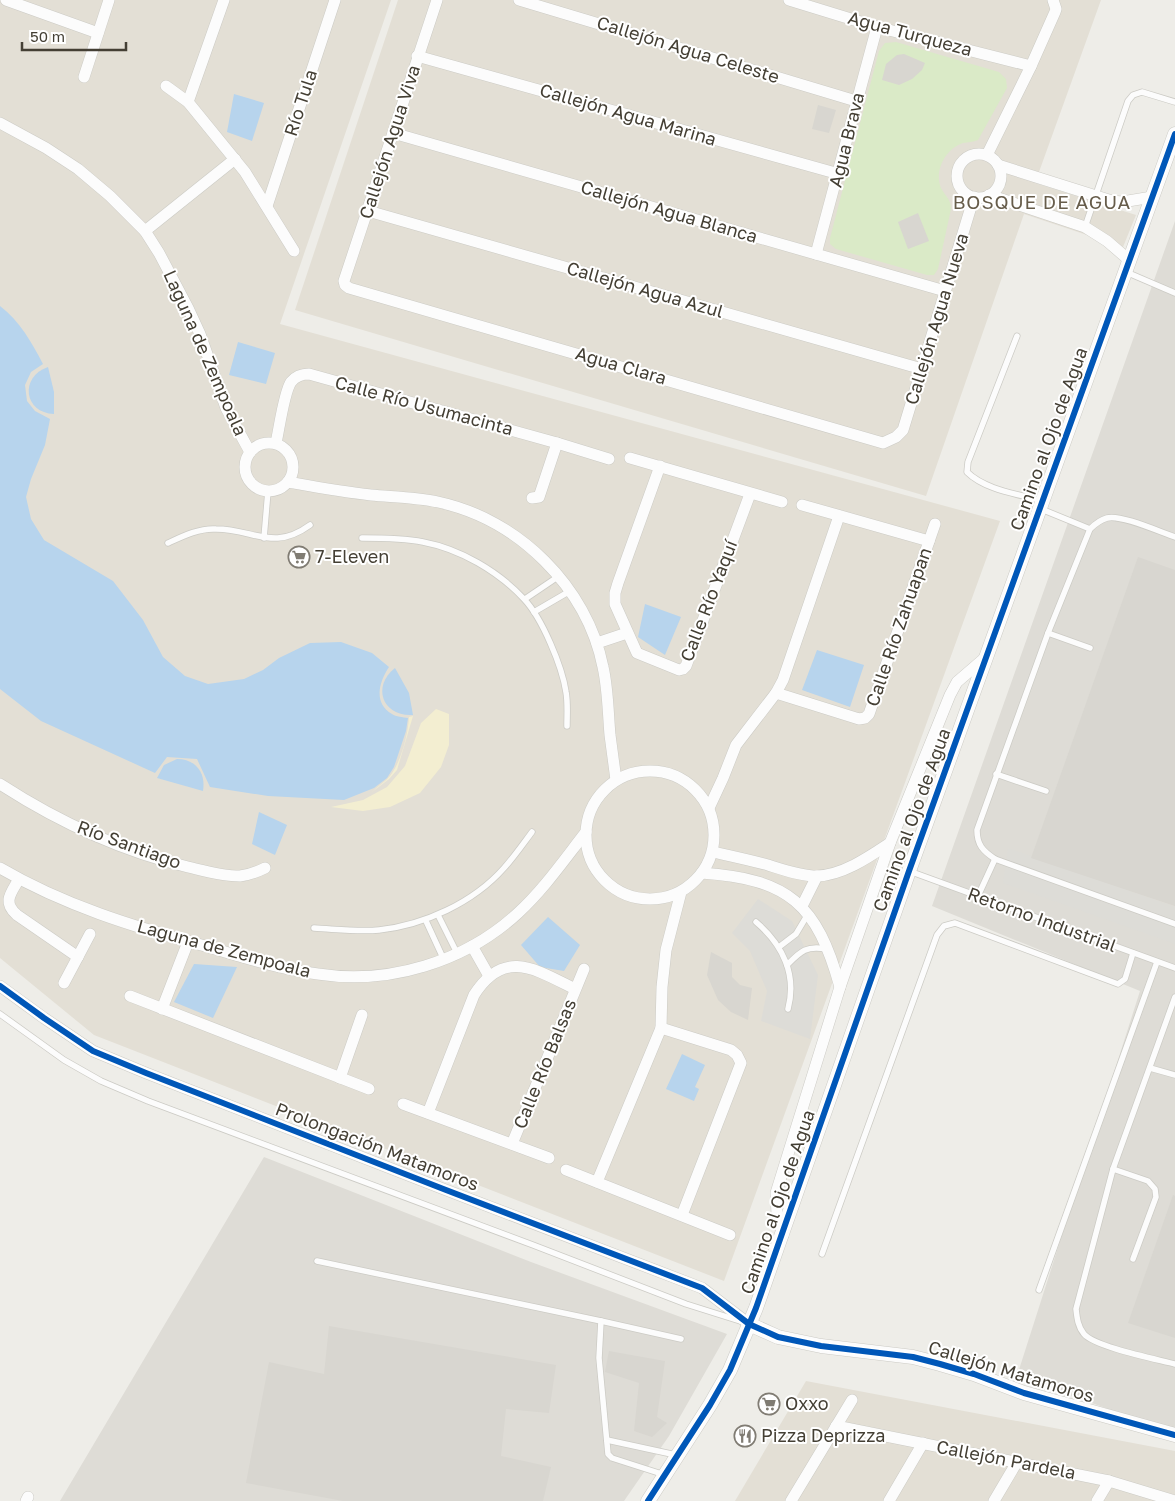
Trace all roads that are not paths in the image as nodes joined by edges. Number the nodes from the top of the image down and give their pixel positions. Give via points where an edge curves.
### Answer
1 (6, 0) edge
2 (109, 0) edge
3 (224, 0) edge
4 (335, 0) edge
5 (437, 0) edge
6 (519, 0) edge
7 (788, 0) edge
8 (1053, 0) edge
9 (877, 27) junction
10 (98, 32) junction
11 (417, 56) junction
12 (1031, 66) junction
13 (84, 77) dead end
14 (166, 86) dead end
15 (856, 101) junction
16 (188, 102) junction
17 (1175, 102) edge
18 (0, 123) edge
19 (393, 133) junction
20 (1175, 134) edge
21 (987, 155) junction
22 (235, 159) junction
23 (998, 165) junction
24 (839, 174) junction
25 (989, 196) junction
26 (1095, 196) junction
27 (1152, 197) junction
28 (974, 198) junction
29 (267, 206) junction
30 (368, 211) junction
31 (1085, 227) junction
32 (144, 231) junction
33 (294, 250) dead end
34 (816, 254) junction
35 (1127, 266) junction
36 (345, 285) joint
37 (945, 291) junction
38 (1175, 293) edge
39 (1018, 336) dead end
40 (922, 369) junction
41 (896, 437) joint
42 (276, 443) junction
43 (557, 443) junction
44 (250, 452) junction
45 (630, 458) dead end
46 (610, 459) dead end
47 (660, 466) junction
48 (288, 482) junction
49 (268, 491) junction
50 (750, 494) junction
51 (532, 498) dead end
52 (782, 502) dead end
53 (1042, 505) junction
54 (802, 506) dead end
55 (839, 516) junction
56 (935, 524) dead end
57 (310, 525) dead end
58 (1090, 529) junction
59 (1175, 537) edge
60 (264, 538) junction
61 (362, 538) dead end
62 (929, 540) junction
63 (168, 543) dead end
64 (560, 576) junction
65 (570, 590) junction
66 (525, 599) junction
67 (534, 612) junction
68 (627, 633) junction
69 (1048, 633) junction
70 (597, 643) junction
71 (1090, 648) dead end
72 (986, 657) junction
73 (776, 693) junction
74 (567, 726) dead end
75 (996, 774) junction
76 (616, 780) junction
77 (0, 784) edge
78 (1046, 791) dead end
79 (709, 808) junction
80 (532, 832) dead end
81 (586, 832) junction
82 (890, 843) junction
83 (713, 852) junction
84 (995, 859) junction
85 (0, 868) edge
86 (266, 868) dead end
87 (908, 871) junction
88 (702, 873) junction
89 (818, 876) junction
90 (19, 879) junction
91 (681, 892) junction
92 (978, 896) junction
93 (805, 910) junction
94 (438, 914) junction
95 (426, 921) junction
96 (756, 922) dead end
97 (1175, 924) edge
98 (314, 928) dead end
99 (90, 934) dead end
100 (188, 942) junction
101 (472, 946) junction
102 (778, 947) junction
103 (829, 950) junction
104 (458, 953) junction
105 (1133, 953) junction
106 (78, 957) junction
107 (444, 960) junction
108 (1157, 962) junction
109 (787, 965) junction
110 (1175, 968) edge
111 (584, 969) dead end
112 (489, 976) junction
113 (64, 983) dead end
114 (0, 986) edge
115 (840, 987) junction
116 (575, 989) junction
117 (130, 996) dead end
118 (1175, 998) edge
119 (162, 1009) junction
120 (788, 1009) dead end
121 (0, 1014) edge
122 (362, 1015) dead end
123 (661, 1028) junction
124 (1150, 1068) junction
125 (1175, 1075) edge
126 (340, 1078) junction
127 (369, 1090) dead end
128 (404, 1104) dead end
129 (428, 1113) junction
130 (512, 1144) junction
131 (548, 1158) dead end
132 (1113, 1169) junction
133 (566, 1170) dead end
134 (597, 1182) junction
135 (682, 1216) junction
136 (730, 1235) dead end
137 (783, 1235) junction
138 (822, 1254) dead end
139 (1133, 1259) dead end
140 (317, 1261) dead end
141 (1040, 1290) dead end
142 (601, 1320) junction
143 (749, 1324) junction
144 (681, 1339) dead end
145 (1175, 1364) edge
146 (852, 1400) dead end
147 (836, 1426) junction
148 (1175, 1435) edge
149 (607, 1440) junction
150 (923, 1444) junction
151 (678, 1456) junction
152 (1017, 1462) junction
153 (665, 1475) junction
154 (1109, 1481) junction
155 (648, 1501) edge
156 (791, 1501) edge
157 (890, 1501) edge
158 (994, 1501) edge
159 (1097, 1501) edge
160 (1175, 1501) edge

1 - 10 street
2 - 10 street
3 - 16 street
4 - 29 street, Río Tula
5 - 11 street, Callejón Agua Viva
6 - 15 street, Callejón Agua Celeste
7 - 9 street, Agua Turqueza
8 - 12 street via 1055,12
9 - 12 street, Agua Turqueza
9 - 15 street, Agua Brava
10 - 13 street
11 - 19 street, Callejón Agua Viva
11 - 24 street, Callejón Agua Marina
12 - 21 street
14 - 16 street
15 - 24 street, Agua Brava
16 - 22 street
17 - 26 lane via 1142,92 1133,95 1128,101
18 - 32 street, Laguna de Zempoala via 78,169
19 - 30 street, Callejón Agua Viva
19 - 34 street, Callejón Agua Blanca
20 - 27 street, Camino al Ojo de Agua
21 - 23 street
21 - 28 street via 973,154 958,169 956,176 961,190
22 - 29 street
22 - 32 street
23 - 25 street via 1001,179
23 - 26 street
24 - 34 street, Agua Brava
25 - 28 street
25 - 31 street
26 - 27 street via 1122,202
26 - 31 lane
27 - 35 street, Camino al Ojo de Agua
28 - 37 street, Callejón Agua Nueva
29 - 33 street
30 - 36 street, Callejón Agua Viva
30 - 40 street, Callejón Agua Azul
31 - 35 street via 1107,241
32 - 44 street, Laguna de Zempoala via 188,308 226,408
34 - 37 street, Callejón Agua Blanca
35 - 38 lane
35 - 53 street, Camino al Ojo de Agua
36 - 41 street, Agua Clara via 883,443
37 - 40 street, Callejón Agua Nueva
39 - 53 lane via 968,462 967,472 974,479
40 - 41 street, Callejón Agua Nueva via 903,430
42 - 43 street, Calle Río Usumacinta via 288,389 295,378 305,374
42 - 44 street via 262,444
42 - 48 street via 288,451 293,463
43 - 46 street
43 - 51 street via 539,497
44 - 49 street via 245,466 249,480 254,486
45 - 47 street
47 - 50 street
47 - 68 street, Calle Río Yaquí via 615,593
48 - 49 street via 283,487
48 - 64 street via 372,495 412,497 468,511 522,542
49 - 60 lane
50 - 52 street
50 - 68 street, Calle Río Yaquí via 685,668 679,670 637,653
53 - 58 lane
53 - 72 street, Camino al Ojo de Agua
54 - 55 street, Calle Río Zahuapan
55 - 62 street, Calle Río Zahuapan
55 - 73 street
56 - 62 street
57 - 60 lane via 287,537
58 - 59 lane via 1097,522 1119,518
58 - 69 lane
60 - 63 lane via 208,529
61 - 66 lane via 403,539 441,547 484,567
62 - 73 street, Calle Río Zahuapan via 867,717 859,719
64 - 65 street
64 - 66 lane
65 - 67 lane
65 - 70 street
66 - 67 lane
67 - 74 lane via 559,665 566,690
68 - 70 street
69 - 71 lane
69 - 75 lane
70 - 76 street via 607,691
72 - 82 street via 958,682 950,695
72 - 87 street, Camino al Ojo de Agua
73 - 79 street via 736,745
75 - 78 lane
75 - 84 lane via 977,830 980,846
76 - 79 street via 636,772 658,770 690,785
76 - 81 street via 600,794 593,806
77 - 86 street, Río Santiago via 82,829 169,862 239,876
79 - 83 street via 714,830
80 - 94 lane via 503,870 463,901
81 - 91 street via 588,852 608,884 625,894 644,899 663,898
81 - 101 street, Laguna de Zempoala via 550,880 517,914
82 - 89 street via 856,864
82 - 115 street
83 - 88 street
83 - 89 street
84 - 92 lane
84 - 97 lane
85 - 90 street, Laguna de Zempoala
87 - 92 lane, Retorno Industrial
87 - 137 street, Camino al Ojo de Agua
88 - 91 street
88 - 93 street via 757,881 778,890
89 - 93 street
90 - 100 street, Laguna de Zempoala via 114,919
90 - 106 street via 10,895 10,909
91 - 123 street via 666,950
92 - 105 lane, Retorno Industrial
93 - 102 lane via 796,934
93 - 103 street
94 - 95 lane
94 - 104 lane
95 - 98 lane via 378,930
95 - 107 lane
96 - 102 lane
99 - 106 street
100 - 107 street, Laguna de Zempoala via 275,966 357,978 416,970
100 - 119 street
101 - 104 street, Laguna de Zempoala
101 - 112 street
102 - 109 lane
103 - 109 lane via 808,948
103 - 115 street
104 - 107 street, Laguna de Zempoala
105 - 108 lane, Retorno Industrial
105 - 138 lane via 1125,979 1118,984 955,923 944,926 937,935
106 - 113 street
108 - 110 lane, Retorno Industrial
108 - 141 lane
109 - 120 lane via 792,988
111 - 116 street
112 - 116 street, Calle Río Balsas via 513,966 527,968 538,970
112 - 129 street, Calle Río Balsas via 474,995
114 - 143 street, Prolongación Matamoros via 93,1051 702,1288
115 - 137 street via 776,1192 777,1215
116 - 130 street, Calle Río Balsas
117 - 119 street
118 - 124 lane
119 - 126 street
121 - 143 lane via 64,1060 101,1081 686,1304
122 - 126 street
123 - 134 street
123 - 135 street via 731,1050 741,1063
124 - 125 lane
124 - 132 lane
126 - 127 street
128 - 129 street
129 - 130 street
130 - 131 street
132 - 139 lane via 1148,1181 1155,1189 1156,1197
132 - 145 lane via 1076,1309 1077,1321 1084,1334 1096,1342
133 - 134 street
134 - 135 street
135 - 136 street
137 - 143 street, Camino al Ojo de Agua
140 - 142 lane
142 - 144 lane
142 - 149 lane via 599,1358
143 - 148 street, Callejón Matamoros via 778,1337 940,1364 1030,1395
143 - 151 street, Camino al Ojo de Agua via 730,1370
146 - 147 street
147 - 150 street, Callejón Pardela
147 - 156 street
149 - 151 lane
149 - 153 lane via 610,1457
150 - 152 street, Callejón Pardela
150 - 157 street
151 - 153 street, Camino al Ojo de Agua
152 - 154 street, Callejón Pardela
152 - 158 street
153 - 155 street, Camino al Ojo de Agua
154 - 159 street
154 - 160 street, Callejón Pardela

